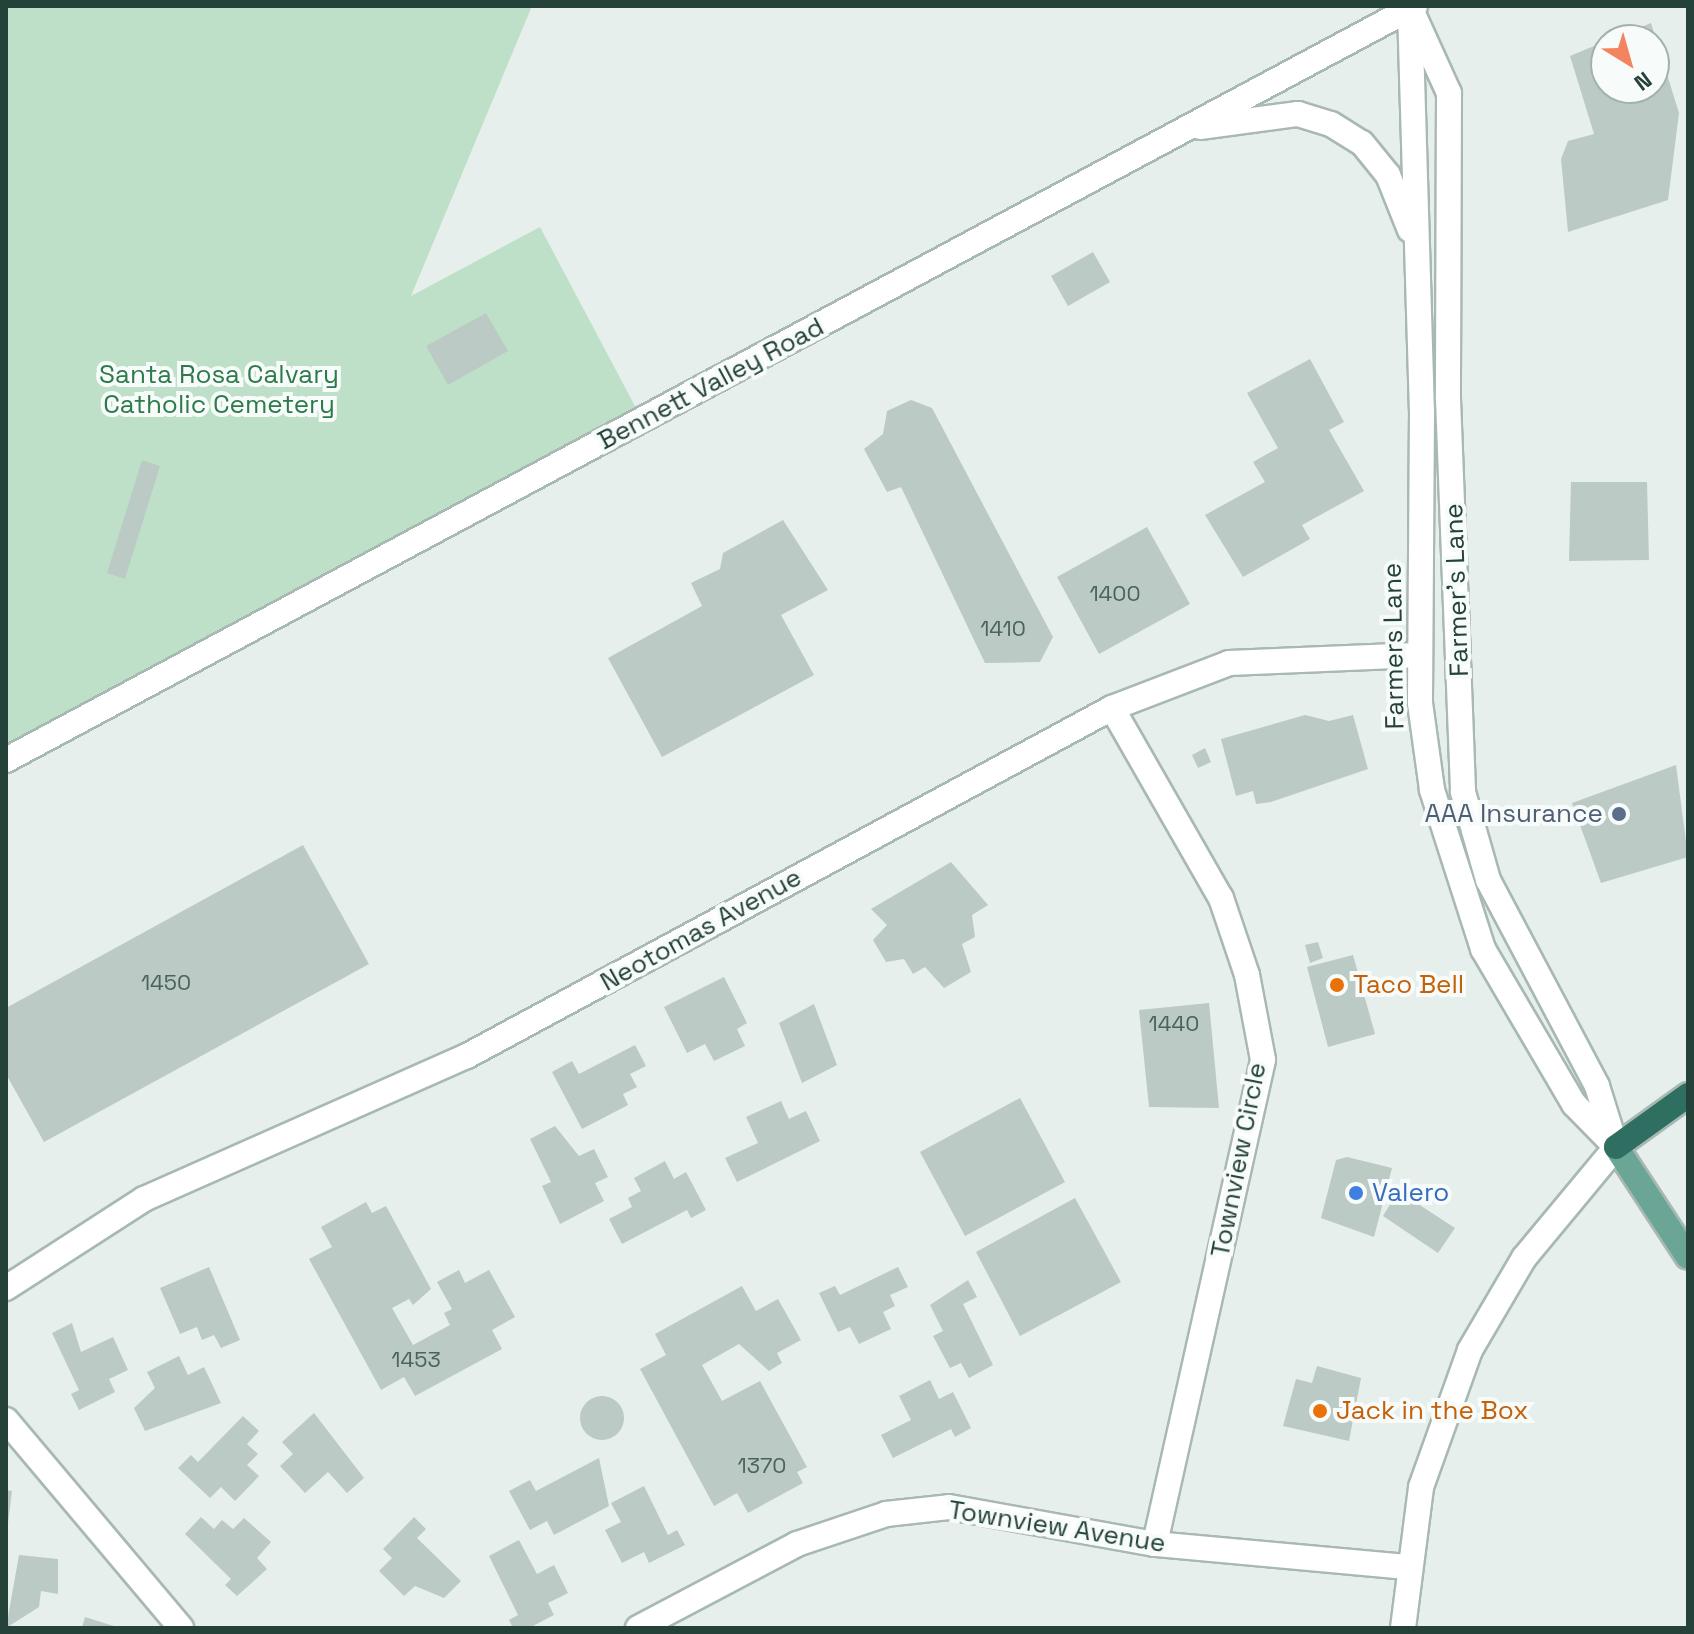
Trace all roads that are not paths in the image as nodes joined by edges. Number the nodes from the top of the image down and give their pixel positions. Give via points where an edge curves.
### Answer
1 (1412, 7) edge
2 (1181, 130) junction
3 (1417, 248) junction
4 (1419, 655) junction
5 (1112, 708) junction
6 (6, 760) edge
7 (1688, 1095) edge
8 (1616, 1147) junction
9 (1688, 1257) edge
10 (6, 1288) edge
11 (6, 1420) edge
12 (1155, 1544) junction
13 (1406, 1567) junction
14 (181, 1628) edge
15 (638, 1628) edge
16 (1403, 1628) edge

1 - 2 street, Bennett Valley Road
1 - 3 street, Farmers Lane
1 - 8 street, Farmer's Lane via 1449,93 1448,399 1463,792 1488,880 1597,1086
2 - 3 street via 1298,114 1347,132 1388,175
2 - 6 street, Bennett Valley Road
3 - 4 street, Farmers Lane
4 - 5 street, Neotomas Avenue via 1229,663
4 - 8 street, Farmers Lane via 1432,790 1483,949 1574,1104
5 - 10 street, Neotomas Avenue via 467,1056 144,1199
5 - 12 street, Townview Circle via 1221,898 1247,975 1263,1060
7 - 8 highway
8 - 9 main road, Farmers Lane
8 - 13 street via 1524,1258 1470,1350 1430,1452
11 - 14 street
12 - 13 street, Townview Avenue
12 - 15 street, Townview Avenue via 949,1507 886,1514 797,1544
13 - 16 street

